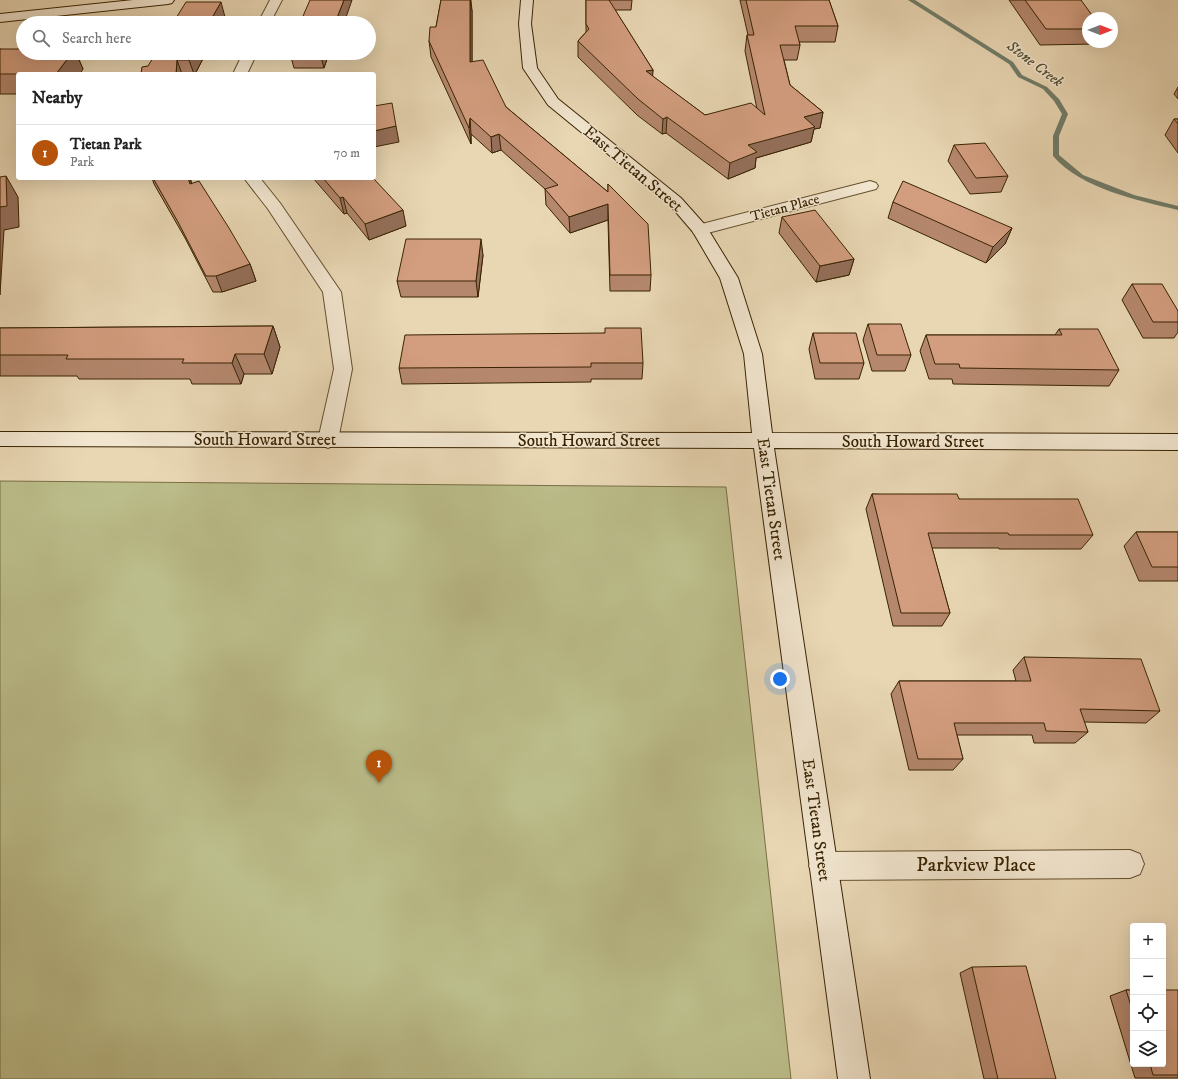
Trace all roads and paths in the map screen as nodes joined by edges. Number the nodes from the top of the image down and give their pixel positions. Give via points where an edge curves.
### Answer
1 (168, 0) edge
2 (276, 0) edge
3 (527, 0) edge
4 (16, 16) edge
5 (19, 16) edge
6 (268, 16) edge
7 (0, 18) edge
8 (247, 60) edge
9 (241, 72) edge
10 (254, 180) edge
11 (870, 186) dead end
12 (700, 230) junction
13 (0, 439) edge
14 (328, 440) junction
15 (763, 441) junction
16 (1178, 442) edge
17 (1130, 864) dead end
18 (823, 866) junction
19 (854, 1079) edge

1 - 5 main road
2 - 6 main road
3 - 12 main road, East Tietan Street via 525,24 530,68 553,102 675,201
4 - 7 main road
8 - 9 main road
10 - 14 main road via 332,292 343,369
11 - 12 main road, Tietan Place
12 - 15 main road, East Tietan Street via 729,278 753,354
13 - 14 main road, South Howard Street
14 - 15 main road, South Howard Street
15 - 16 main road, South Howard Street
15 - 18 main road, East Tietan Street
17 - 18 main road, Parkview Place
18 - 19 main road, East Tietan Street

